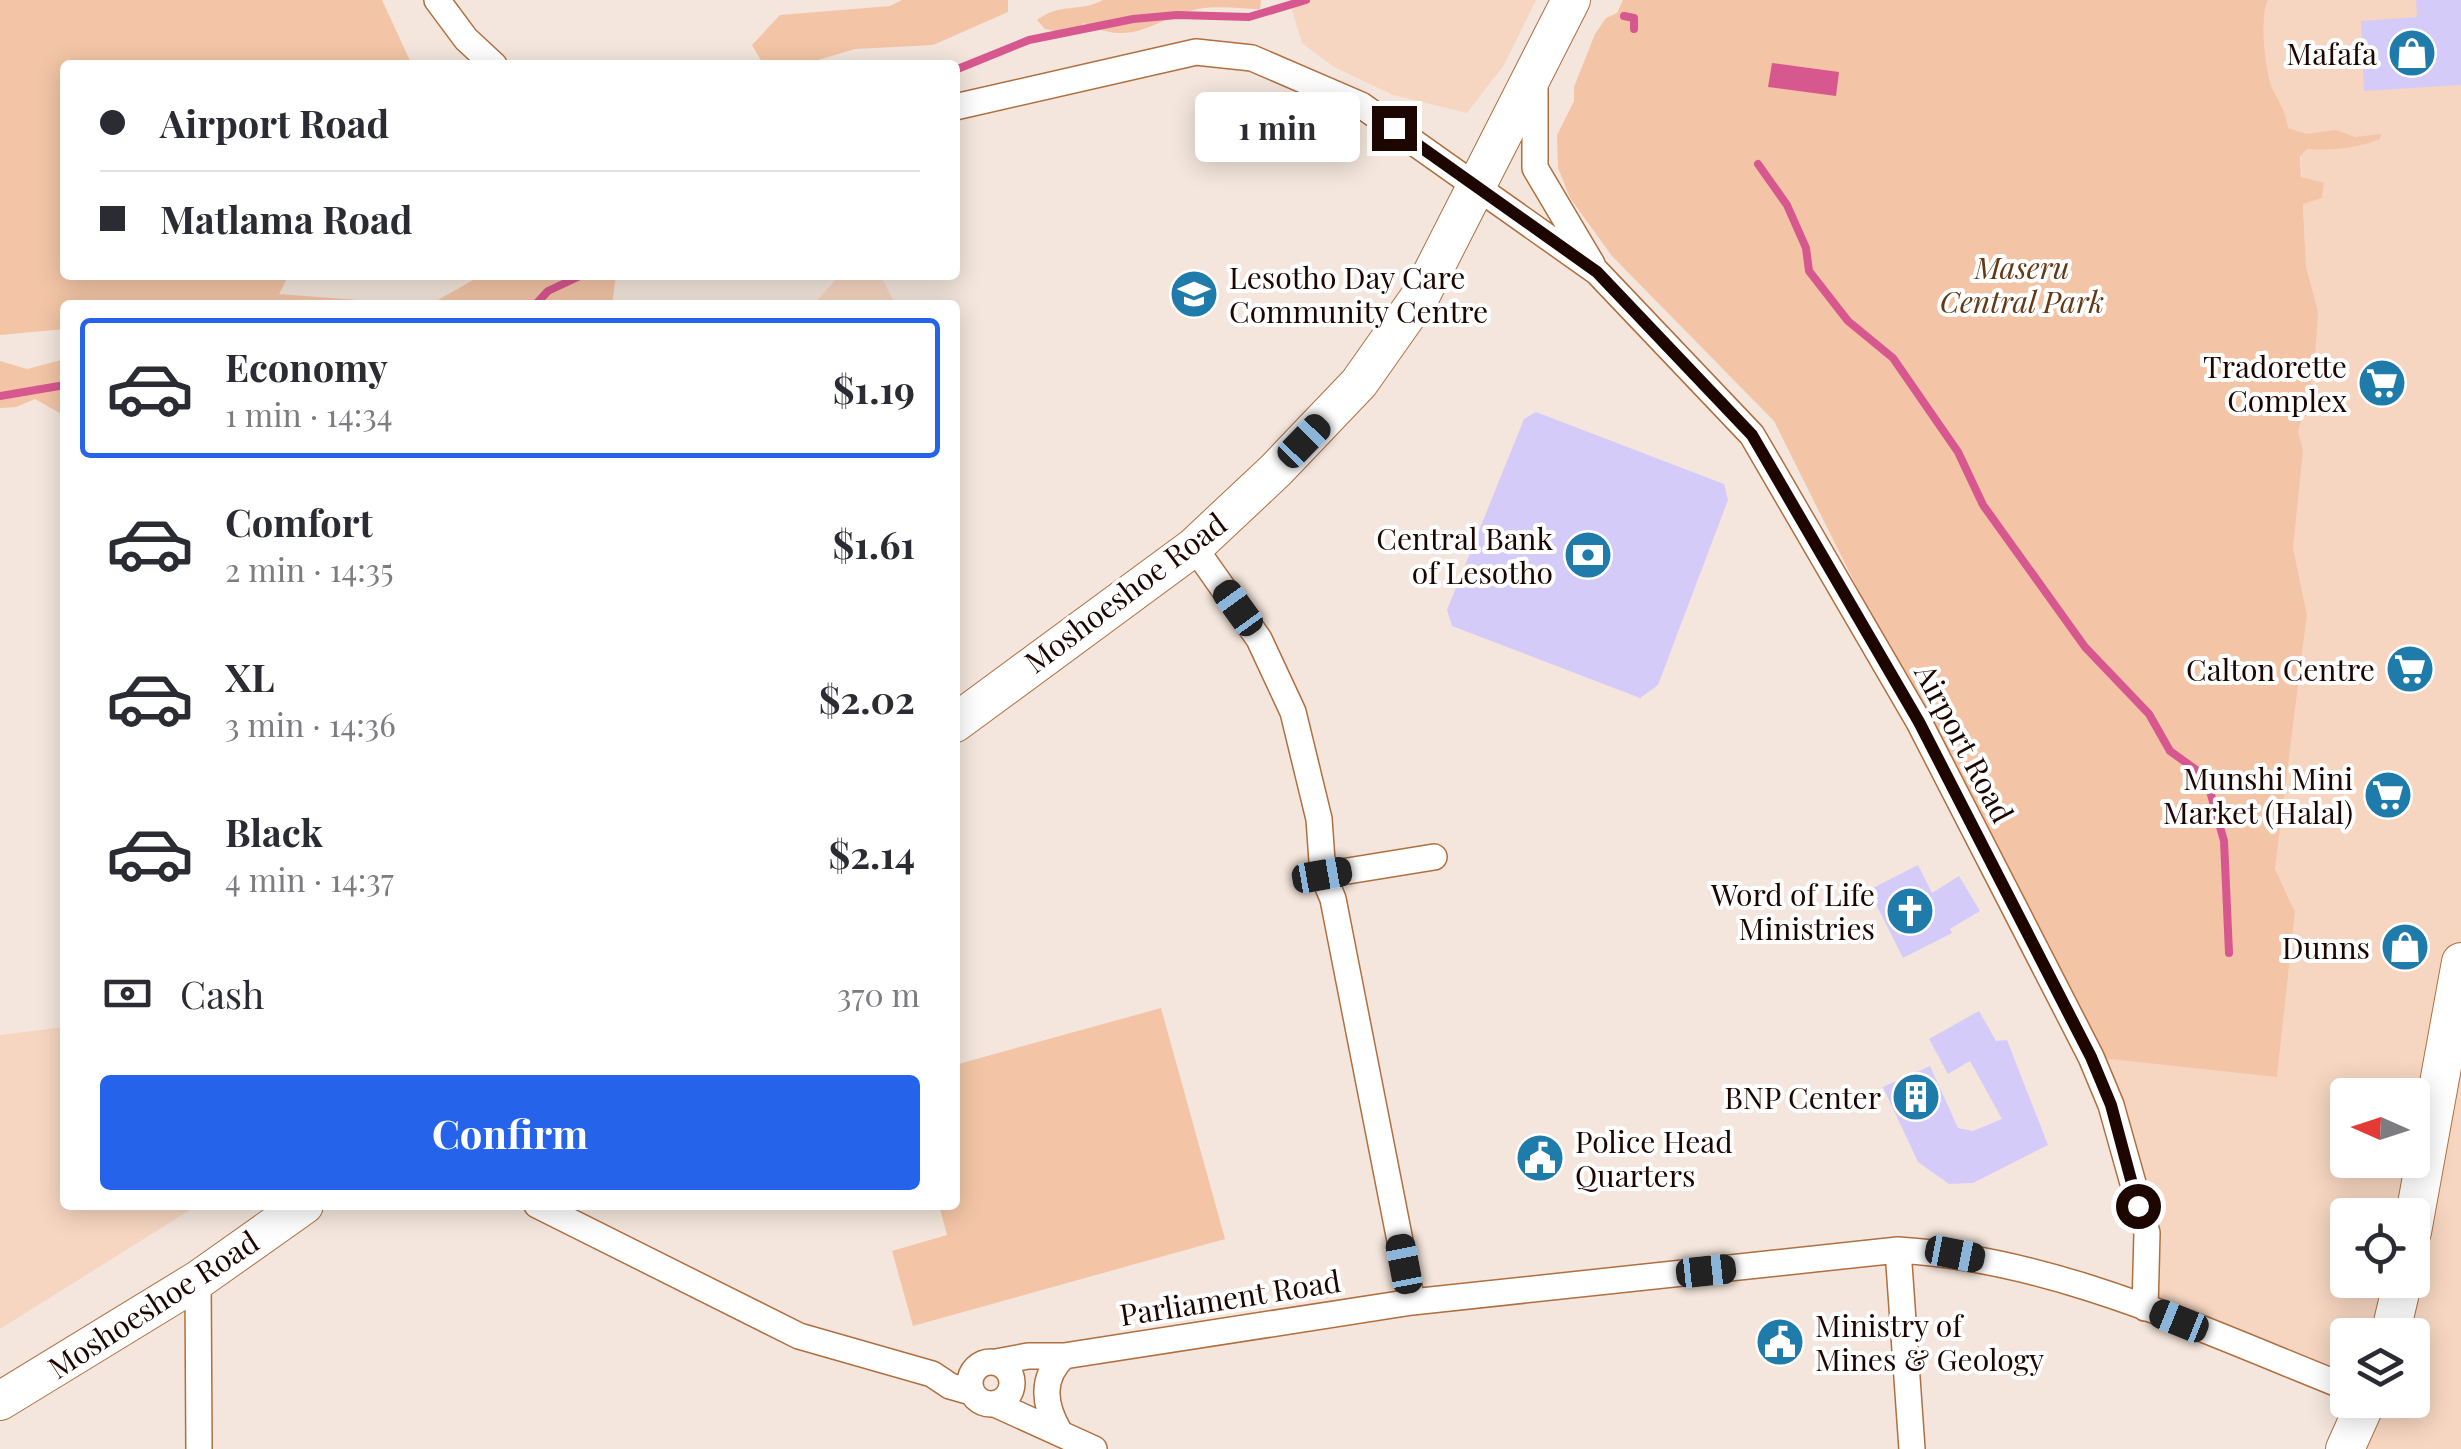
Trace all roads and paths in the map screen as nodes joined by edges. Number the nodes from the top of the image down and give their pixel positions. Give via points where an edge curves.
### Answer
1 (437, 0) edge
2 (1571, 0) edge
3 (489, 60) edge
4 (1535, 70) junction
5 (960, 106) edge
6 (1476, 184) junction
7 (1597, 272) junction
8 (1194, 546) junction
9 (960, 719) edge
10 (1434, 856) dead end
11 (1322, 875) junction
12 (2461, 962) edge
13 (2418, 1198) edge
14 (297, 1210) edge
15 (547, 1210) edge
16 (1898, 1250) junction
17 (198, 1280) junction
18 (1412, 1302) junction
19 (2146, 1308) junction
20 (1059, 1361) junction
21 (987, 1364) junction
22 (932, 1374) junction
23 (2330, 1381) edge
24 (972, 1392) junction
25 (1006, 1394) junction
26 (0, 1401) edge
27 (2359, 1418) edge
28 (1049, 1426) junction
29 (199, 1449) edge
30 (1094, 1449) edge
31 (1912, 1449) edge
32 (2345, 1449) edge

1 - 3 street
2 - 4 main road, Moshoeshoe Road
4 - 6 main road, Moshoeshoe Road
4 - 7 street via 1535,168
5 - 6 street via 1196,52 1252,58 1361,104
6 - 7 street
6 - 8 main road, Moshoeshoe Road via 1421,295 1359,384
7 - 19 street, Airport Road via 1752,435 1919,722 2111,1105 2146,1233
8 - 9 main road, Moshoeshoe Road
8 - 11 street via 1260,639 1293,712 1319,819
10 - 11 street
11 - 18 street via 1346,960
12 - 13 main road
14 - 17 main road, Moshoeshoe Road
15 - 22 street via 800,1336
16 - 18 street, Parliament Road
16 - 19 street, Parliament Road via 2015,1265
16 - 31 street
17 - 26 main road, Moshoeshoe Road
17 - 29 street
18 - 20 street, Parliament Road
19 - 23 street, Parliament Road
20 - 21 street, Parliament Road via 1028,1356
20 - 25 street, Parliament Road
20 - 28 street via 1046,1396
21 - 22 street, Parliament Road
21 - 24 street via 970,1378
21 - 25 street via 1008,1370
22 - 24 street
24 - 25 street via 981,1402
25 - 28 street
27 - 32 main road
28 - 30 street

